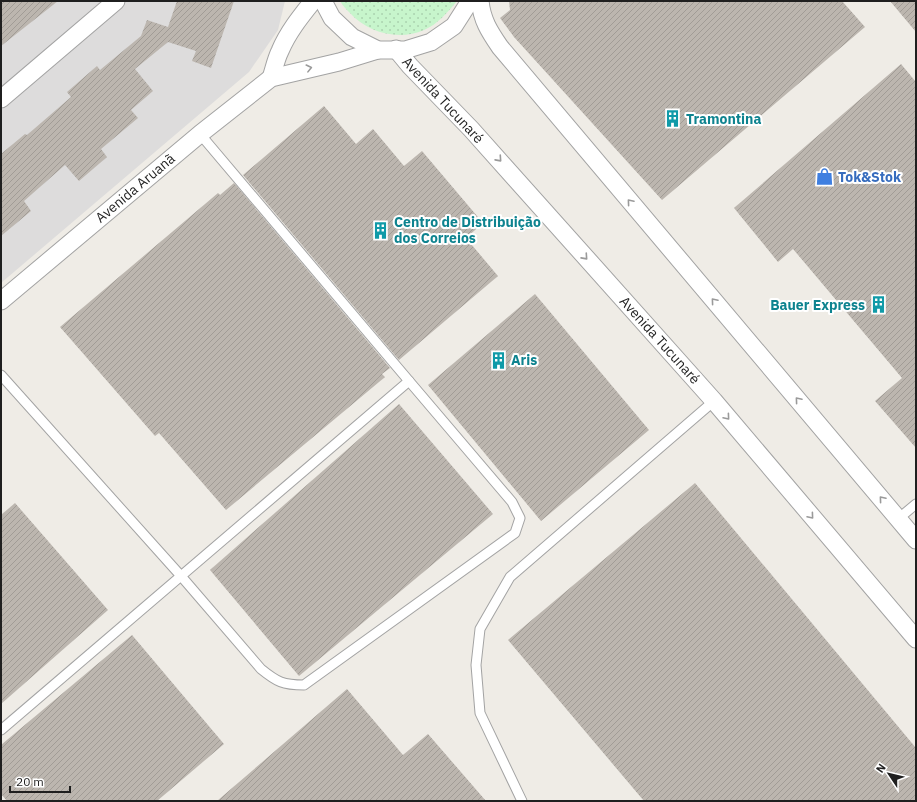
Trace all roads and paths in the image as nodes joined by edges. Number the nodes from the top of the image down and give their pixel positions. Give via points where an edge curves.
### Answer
1 (313, 1) edge
2 (323, 1) edge
3 (470, 1) edge
4 (480, 1) edge
5 (115, 2) edge
6 (396, 49) junction
7 (378, 50) junction
8 (271, 78) junction
9 (1, 100) edge
10 (200, 134) junction
11 (1, 301) edge
12 (1, 375) edge
13 (409, 381) junction
14 (714, 401) junction
15 (916, 504) edge
16 (898, 519) junction
17 (916, 540) edge
18 (181, 576) junction
19 (916, 638) edge
20 (1, 730) edge
21 (522, 801) edge

1 - 8 street via 288,35
2 - 7 street via 332,18 352,37
3 - 6 street, Avenida Aruanã via 454,26 431,42 405,50
16 -> 4 street via 500,47 488,30
5 - 9 street
6 - 7 street, Avenida Aruanã
6 -> 14 street, Avenida Tucunaré via 471,129
8 -> 7 street, Avenida Aruanã
8 - 10 street, Avenida Aruanã
10 - 11 street, Avenida Aruanã
10 - 13 lane
12 - 18 lane
13 - 18 lane
13 - 18 lane via 512,502 520,518 515,533 304,685 290,685 274,680 261,669
14 -> 19 street, Avenida Tucunaré
14 - 21 lane via 510,577 480,629 476,665 480,713
15 - 16 lane
16 - 17 street
18 - 20 lane

